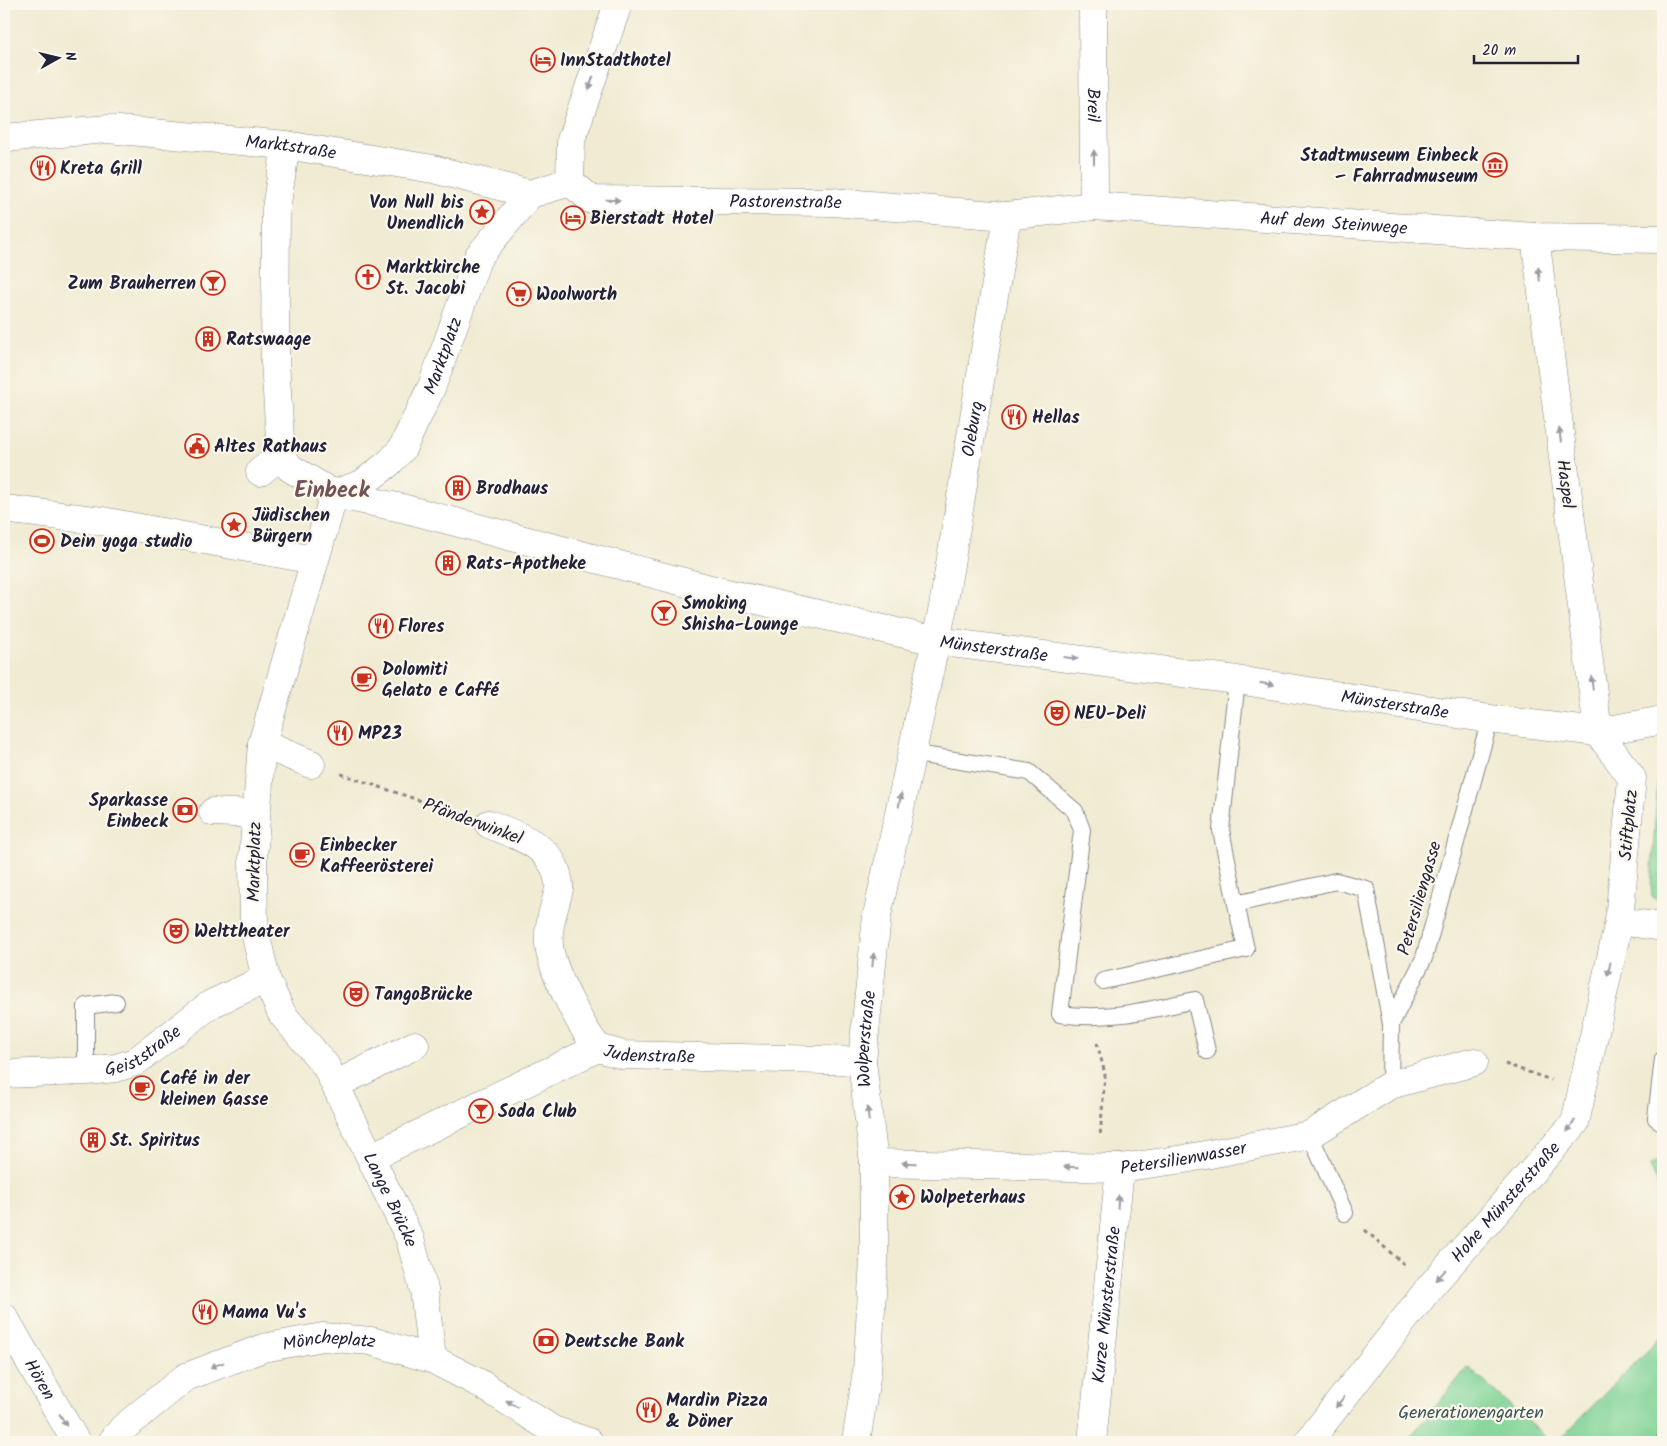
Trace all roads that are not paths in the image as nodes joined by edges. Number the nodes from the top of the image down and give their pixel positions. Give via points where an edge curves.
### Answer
1 (618, 4) edge
2 (1092, 4) edge
3 (4, 138) edge
4 (286, 146) junction
5 (570, 182) junction
6 (530, 194) junction
7 (1094, 206) junction
8 (1007, 216) junction
9 (1534, 237) junction
10 (1663, 239) edge
11 (281, 455) junction
12 (255, 470) dead end
13 (334, 494) junction
14 (4, 509) edge
15 (314, 560) junction
16 (936, 641) junction
17 (1238, 680) junction
18 (1490, 719) junction
19 (1663, 720) edge
20 (1598, 732) junction
21 (262, 744) junction
22 (910, 753) junction
23 (311, 764) road end
24 (212, 812) dead end
25 (255, 814) junction
26 (490, 824) road end
27 (1236, 904) junction
28 (1619, 922) junction
29 (1663, 927) edge
30 (266, 979) junction
31 (1103, 981) dead end
32 (116, 1002) dead end
33 (1392, 1024) junction
34 (415, 1045) dead end
35 (598, 1048) junction
36 (1207, 1051) dead end
37 (317, 1053) joint
38 (1663, 1059) edge
39 (862, 1061) junction
40 (1474, 1062) road end
41 (86, 1071) junction
42 (4, 1074) edge
43 (337, 1084) junction
44 (1390, 1085) junction
45 (1660, 1121) dead end
46 (1310, 1135) junction
47 (371, 1157) junction
48 (874, 1162) junction
49 (1109, 1168) junction
50 (1345, 1213) road end
51 (4, 1317) edge
52 (432, 1359) junction
53 (552, 1436) edge
54 (76, 1442) edge
55 (112, 1442) edge
56 (589, 1442) edge
57 (856, 1442) edge
58 (1092, 1442) edge
59 (1308, 1442) edge

1 -> 5 street via 571,140
7 -> 2 street, Breil
3 - 4 street, Marktstraße via 107,129
4 - 6 street, Marktstraße via 433,169
4 - 11 street via 276,209 268,386
5 - 6 street
5 -> 8 street, Pastorenstraße via 592,200 832,202
6 - 13 street, Marktplatz via 478,257 432,386 402,449 362,484
7 - 8 street, Auf dem Steinwege
7 - 9 street, Auf dem Steinwege
8 - 16 street, Oleburg
9 - 10 street, Auf dem Steinwege
20 -> 9 street, Haspel
11 - 12 street
11 - 13 street via 290,468
13 - 15 street, Marktplatz
13 - 16 street, Münsterstraße via 402,508 722,592
14 - 15 street via 102,520
15 - 21 street, Marktplatz
16 -> 17 street, Münsterstraße
16 - 22 street, Wolperstraße
17 -> 18 street, Münsterstraße
17 - 27 lane via 1221,830
18 - 20 street, Münsterstraße
18 - 33 lane, Petersiliengasse via 1424,958
19 - 20 street
20 - 28 street, Stiftplatz via 1632,778
21 - 23 street
21 - 25 street, Marktplatz
22 - 36 lane via 1029,772 1075,811 1082,830 1060,1014 1084,1018 1110,1017 1195,1000
39 -> 22 street, Wolperstraße via 877,916
24 - 25 street
25 - 30 street, Marktplatz via 254,928
26 - 35 street, Pfänderwinkel via 536,844 554,862 560,886 550,924 549,946 583,1030
27 - 31 lane via 1246,949
27 - 33 lane via 1336,881 1366,889
28 - 29 street
28 -> 59 street, Hohe Münsterstraße via 1574,1123 1430,1287
30 - 37 street, Marktplatz via 282,1014
30 - 41 street, Geiststraße via 211,1004 135,1062
32 - 41 lane via 86,1006
33 - 44 lane, Petersiliengasse
34 - 43 street
35 - 39 street, Judenstraße via 623,1055
35 - 47 street, Judenstraße
37 - 43 street, Lange Brücke
38 - 45 lane via 1656,1118
48 -> 39 street, Wolperstraße
40 - 44 street, Petersilienwasser
41 - 42 street, Geiststraße
43 - 47 street, Lange Brücke
44 - 46 street, Petersilienwasser
46 - 49 street, Petersilienwasser
46 - 50 lane
47 - 52 street, Lange Brücke via 410,1239 424,1290
49 -> 48 street, Petersilienwasser
48 - 57 street, Wolperstraße via 874,1261 867,1371
58 -> 49 street, Kurze Münsterstraße
51 -> 54 street, Hören
53 -> 52 street, Möncheplatz via 481,1384
52 -> 55 street, Möncheplatz via 371,1340 323,1338 263,1348 186,1377 123,1428
53 - 56 street, Möncheplatz

